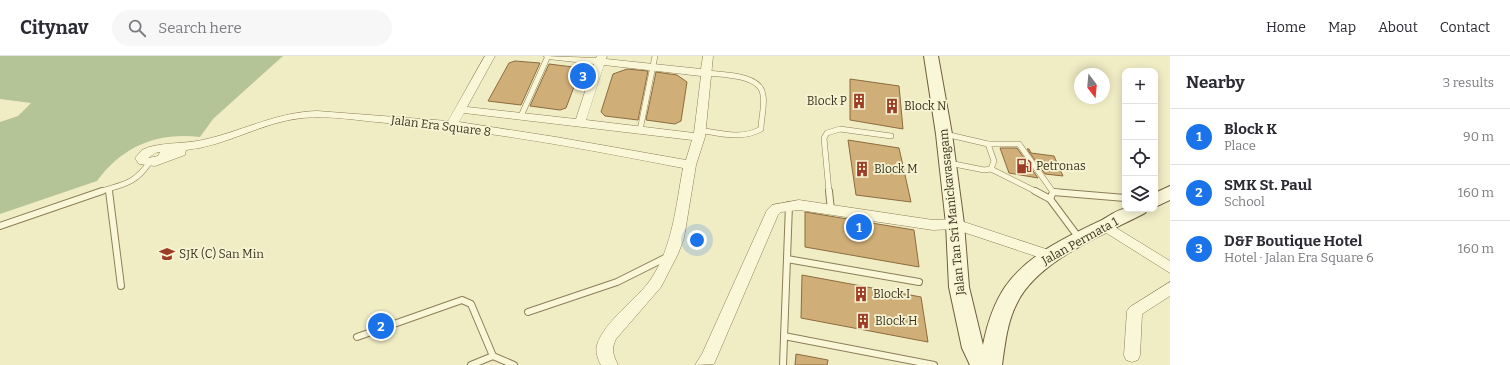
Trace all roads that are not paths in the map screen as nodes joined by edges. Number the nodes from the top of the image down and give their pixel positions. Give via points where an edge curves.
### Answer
1 (490, 56) edge
2 (548, 56) edge
3 (655, 56) edge
4 (708, 56) edge
5 (931, 56) edge
6 (601, 59) edge
7 (651, 67) junction
8 (706, 73) junction
9 (460, 108) junction
10 (521, 116) junction
11 (580, 123) junction
12 (451, 126) junction
13 (640, 130) junction
14 (699, 134) junction
15 (944, 134) junction
16 (891, 136) dead end
17 (988, 144) junction
18 (948, 162) junction
19 (149, 163) joint
20 (690, 165) junction
21 (991, 169) junction
22 (108, 190) junction
23 (1054, 192) junction
24 (1122, 198) edge
25 (1050, 199) junction
26 (789, 205) junction
27 (831, 210) junction
28 (1132, 212) edge
29 (956, 224) junction
30 (0, 226) edge
31 (1106, 226) junction
32 (1080, 240) junction
33 (671, 254) junction
34 (1050, 256) junction
35 (787, 259) junction
36 (1170, 268) edge
37 (919, 282) dead end
38 (121, 286) dead end
39 (1170, 288) edge
40 (528, 312) dead end
41 (784, 336) junction
42 (357, 337) dead end
43 (1132, 355) dead end
44 (493, 356) junction
45 (472, 365) edge
46 (514, 365) edge
47 (610, 365) edge
48 (703, 365) edge
49 (782, 365) edge
50 (934, 365) edge
51 (981, 365) edge
52 (991, 365) edge

1 - 9 street
2 - 6 street
2 - 10 lane
3 - 7 lane
4 - 8 street
5 - 15 main road, Jalan Tan Sri Manickavasagam
6 - 7 street
6 - 11 street
7 - 8 street
7 - 13 lane
8 - 14 street
8 - 14 lane via 749,78 759,84 763,92 761,129 755,134
9 - 10 street, Jalan Era Square 8
9 - 12 street
10 - 11 street, Jalan Era Square 8
11 - 13 street, Jalan Era Square 8
12 - 19 street, Jalan Era Square 8 via 299,114 285,116 222,139 163,153
12 - 20 street, Jalan Era Square 8 via 574,144
13 - 14 street, Jalan Era Square 8
14 - 20 street
15 - 17 lane
15 - 18 main road, Jalan Tan Sri Manickavasagam
16 - 27 lane via 840,129 827,133 824,138
17 - 21 lane via 994,161
17 - 23 lane via 1018,144
18 - 21 lane via 984,170
18 - 29 main road, Jalan Tan Sri Manickavasagam
19 - 22 lane via 141,176 135,180
20 - 33 street via 677,238
21 - 25 lane
22 - 30 lane
22 - 38 lane
23 - 24 lane
23 - 25 lane
25 - 32 lane
26 - 27 street
26 - 35 lane
26 - 48 street via 777,208 772,213 708,359
27 - 29 street via 933,225
28 - 31 main road, Jalan Permata 1
29 - 34 street
29 - 51 main road, Jalan Tan Sri Manickavasagam via 959,287 973,348
31 - 32 main road, Jalan Permata 1
31 - 36 street
32 - 34 main road, Jalan Permata 1
33 - 40 lane via 652,266 624,278
33 - 47 street via 656,283 604,346 606,359
34 - 52 main road, Jalan Permata 1 via 1017,286 1007,303 993,342
35 - 37 lane
35 - 41 lane
39 - 43 street via 1135,311
41 - 49 lane
41 - 50 lane
42 - 44 lane via 462,300 471,304
44 - 45 lane
44 - 46 lane

